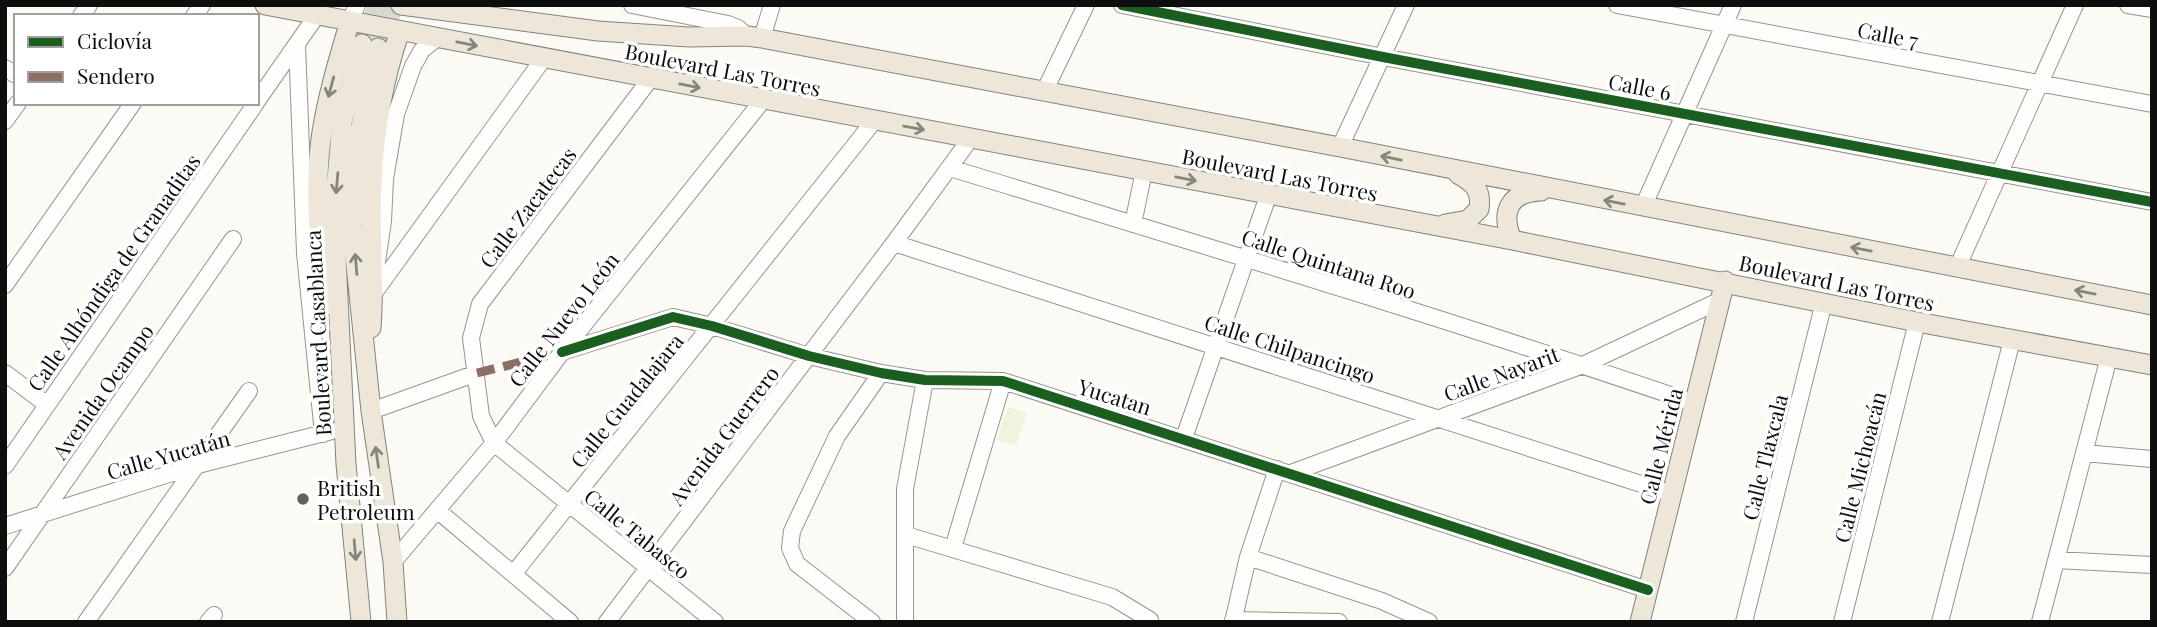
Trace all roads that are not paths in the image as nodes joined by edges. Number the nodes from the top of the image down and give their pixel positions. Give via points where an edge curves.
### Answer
1 (265, 5) edge
2 (632, 5) edge
3 (772, 5) edge
4 (1086, 5) edge
5 (1122, 5) edge
6 (1406, 5) edge
7 (1617, 5) edge
8 (1733, 5) edge
9 (2075, 5) edge
10 (2128, 5) edge
11 (406, 6) edge
12 (2152, 9) edge
13 (354, 13) edge
14 (317, 15) junction
15 (1724, 25) junction
16 (400, 31) junction
17 (754, 37) junction
18 (437, 38) junction
19 (297, 44) junction
20 (1383, 57) junction
21 (544, 58) junction
22 (651, 78) junction
23 (2041, 84) junction
24 (1044, 92) junction
25 (259, 98) edge
26 (763, 100) junction
27 (2152, 104) edge
28 (17, 105) edge
29 (132, 105) edge
30 (254, 105) edge
31 (1686, 115) junction
32 (5, 121) edge
33 (874, 121) junction
34 (971, 138) junction
35 (1340, 147) junction
36 (950, 168) junction
37 (1448, 169) junction
38 (1144, 171) junction
39 (1999, 173) junction
40 (1560, 191) junction
41 (1269, 196) junction
42 (2152, 202) edge
43 (1643, 207) junction
44 (1133, 224) junction
45 (1433, 225) junction
46 (233, 239) dead end
47 (1512, 240) junction
48 (894, 243) junction
49 (1247, 258) junction
50 (1957, 268) junction
51 (5, 285) edge
52 (374, 287) junction
53 (1723, 291) junction
54 (1824, 302) junction
55 (2152, 305) edge
56 (1917, 322) junction
57 (712, 326) junction
58 (2012, 340) junction
59 (1216, 346) junction
60 (562, 352) junction
61 (809, 356) junction
62 (365, 357) junction
63 (2109, 357) junction
64 (340, 360) junction
65 (1583, 365) junction
66 (2152, 365) edge
67 (5, 373) edge
68 (477, 373) junction
69 (881, 373) junction
70 (925, 380) junction
71 (1003, 381) junction
72 (249, 391) dead end
73 (1694, 403) junction
74 (46, 404) junction
75 (371, 411) junction
76 (1439, 418) junction
77 (344, 429) junction
78 (323, 434) junction
79 (1184, 438) junction
80 (494, 443) junction
81 (2084, 453) junction
82 (2152, 459) edge
83 (5, 466) edge
84 (194, 466) junction
85 (1284, 471) junction
86 (1672, 494) junction
87 (569, 504) junction
88 (437, 510) junction
89 (43, 513) junction
90 (5, 526) edge
91 (906, 534) junction
92 (953, 548) junction
93 (1248, 558) junction
94 (2056, 560) junction
95 (393, 562) junction
96 (2152, 565) edge
97 (5, 568) edge
98 (649, 568) junction
99 (514, 572) junction
100 (1648, 590) junction
101 (1150, 621) edge
102 (1233, 621) edge
103 (86, 622) edge
104 (361, 622) edge
105 (397, 622) edge
106 (570, 622) edge
107 (607, 622) edge
108 (715, 622) edge
109 (872, 622) edge
110 (905, 622) edge
111 (1339, 622) edge
112 (1429, 622) edge
113 (1640, 622) edge
114 (1744, 622) edge
115 (1842, 622) edge
116 (1940, 622) edge
117 (2040, 622) edge

1 - 14 main road, Boulevard Las Torres
2 - 17 street via 728,24
3 - 17 street
4 - 24 street
5 - 20 street, Calle 6
6 - 20 street
7 - 15 street, Calle 7
8 - 15 street
9 - 23 street
10 - 12 street
11 - 16 street
11 - 17 main road, Boulevard Las Torres via 598,31
13 - 14 main road, Boulevard Las Torres
13 - 16 main road, Boulevard Las Torres
13 -> 64 main road via 321,134 318,193 327,312
14 - 19 street, Calle Alhóndiga de Granaditas
15 - 23 street, Calle 7
15 - 31 street
16 - 18 main road, Boulevard Las Torres
16 - 52 main road via 375,140
17 - 24 main road, Boulevard Las Torres
18 -> 21 main road, Boulevard Las Torres
18 - 52 street via 422,50 413,66 396,114
19 - 25 street, Calle Alhóndiga de Granaditas
19 - 78 street via 305,253
20 - 31 street, Calle 6
20 - 35 street
21 - 22 main road, Boulevard Las Torres
21 - 52 street
22 -> 26 main road, Boulevard Las Torres
22 - 68 street, Calle Zacatecas via 480,304 471,338
23 - 27 street, Calle 7
23 - 39 street
24 - 35 main road, Boulevard Las Torres
26 - 33 main road, Boulevard Las Torres
26 - 60 street, Calle Nuevo León
28 - 32 street
29 - 51 street
30 - 74 street, Calle Alhóndiga de Granaditas
31 - 39 street, Calle 6
31 - 43 street
33 -> 34 main road, Boulevard Las Torres
33 - 57 street, Calle Guadalajara
34 - 36 street, Avenida Guerrero
34 - 38 main road, Boulevard Las Torres
37 -> 35 main road, Boulevard Las Torres
36 - 44 street, Calle Quintana Roo
36 - 48 street, Avenida Guerrero
37 - 40 main road, Boulevard Las Torres
37 - 45 main road via 1477,187 1479,209 1468,220
38 -> 41 main road, Boulevard Las Torres
38 - 44 street
39 - 42 street, Calle 6
39 - 50 street
43 -> 40 main road, Boulevard Las Torres
40 - 47 main road via 1528,192 1514,201 1505,217
41 - 45 main road, Boulevard Las Torres
41 - 49 street
50 -> 43 main road, Boulevard Las Torres
44 - 49 street, Calle Quintana Roo
45 - 47 main road, Boulevard Las Torres
46 - 89 street, Avenida Ocampo
47 - 53 main road, Boulevard Las Torres
48 - 59 street, Calle Chilpancingo
48 - 61 street, Avenida Guerrero
49 - 59 street
49 - 65 street, Calle Quintana Roo
55 -> 50 main road, Boulevard Las Torres
52 - 62 main road
53 - 54 main road, Boulevard Las Torres
53 - 65 street, Calle Nayarit
53 - 73 main road, Calle Mérida
54 - 56 main road, Boulevard Las Torres
54 - 114 street, Calle Tlaxcala
56 - 58 main road, Boulevard Las Torres
56 - 115 street, Calle Michoacán
57 - 60 street, Yucatan via 673,317
57 - 61 street, Yucatan
57 - 87 street, Calle Guadalajara
58 - 63 main road, Boulevard Las Torres
58 - 116 street
59 - 76 street, Calle Chilpancingo
59 - 79 street
60 - 80 street, Calle Nuevo León
61 - 69 street, Yucatan
61 - 98 street, Avenida Guerrero
62 -> 64 main road, Boulevard Casablanca via 352,226 370,46 342,122 334,215
62 - 75 main road, Boulevard Casablanca
63 - 66 main road, Boulevard Las Torres
63 - 81 street
64 - 77 main road, Boulevard Casablanca
65 - 73 street, Calle Quintana Roo
65 - 76 street, Calle Nayarit
67 - 74 street
68 - 75 street
68 - 80 street, Calle Tabasco via 481,416
69 - 70 street, Yucatan
69 - 109 street via 837,436 792,531 790,548 797,564
70 - 71 street, Yucatan
70 - 91 street via 905,489
71 - 79 street, Yucatan
71 - 92 street
72 - 84 street
73 - 86 main road, Calle Mérida
74 - 83 street, Calle Alhóndiga de Granaditas
95 -> 75 main road, Boulevard Casablanca
76 - 85 street, Calle Nayarit
76 - 86 street, Calle Chilpancingo
77 - 78 street, Calle Yucatán
77 -> 104 main road, Boulevard Casablanca
78 - 84 street, Calle Yucatán
79 - 85 street, Yucatan
80 - 87 street, Calle Tabasco
80 - 88 street, Calle Nuevo León
81 - 82 street
81 - 94 street
84 - 89 street, Calle Yucatán
84 - 103 street
85 - 93 street
85 - 100 street, Yucatan
86 - 100 main road, Calle Mérida
87 - 98 street, Calle Tabasco
87 - 99 street, Calle Guadalajara
88 - 95 street, Calle Nuevo León
88 - 99 street
89 - 90 street, Calle Yucatán
89 - 97 street, Avenida Ocampo
91 - 92 street
91 - 110 street
92 - 101 street via 1112,597
93 - 102 street
93 - 112 street via 1382,601
94 - 96 street
94 - 117 street
95 - 105 main road, Boulevard Casablanca
98 - 107 street, Avenida Guerrero
98 - 108 street, Calle Tabasco
99 - 106 street
100 - 113 main road, Calle Mérida
102 - 111 street

